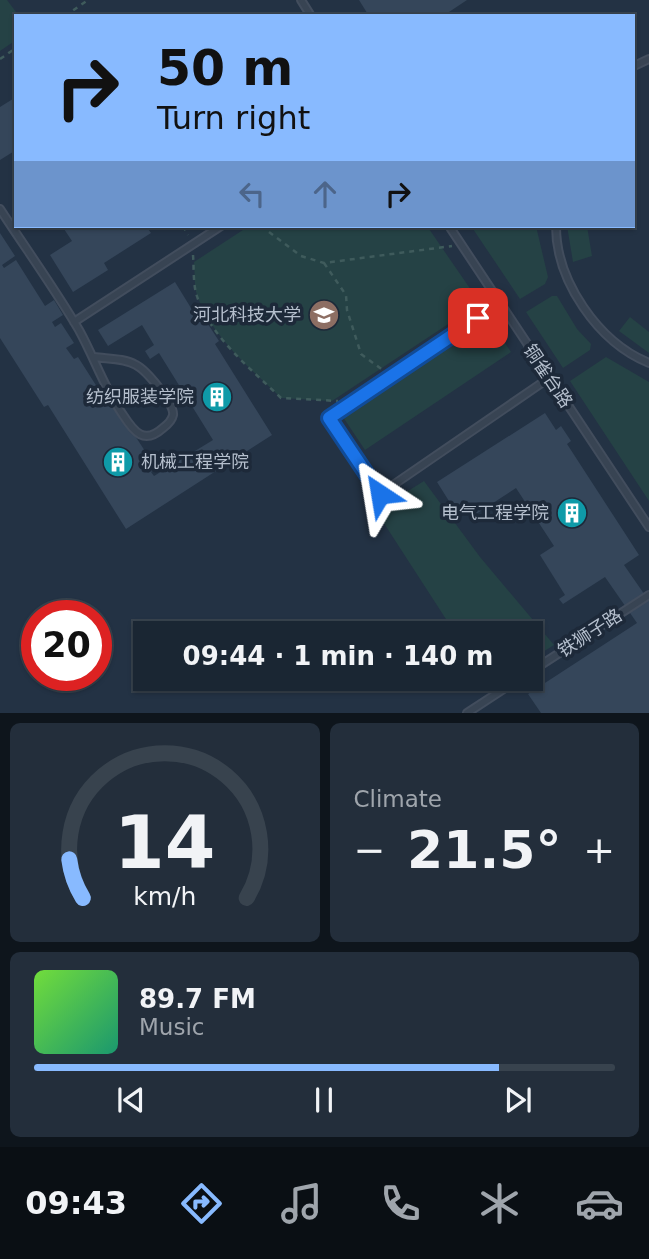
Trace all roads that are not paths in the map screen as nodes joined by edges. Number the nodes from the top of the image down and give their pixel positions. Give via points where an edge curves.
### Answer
1 (0, 209) edge
2 (219, 228) edge
3 (450, 228) edge
4 (556, 228) edge
5 (500, 303) junction
6 (74, 322) junction
7 (94, 357) junction
8 (649, 363) edge
9 (549, 378) junction
10 (649, 527) edge
11 (649, 595) edge
12 (543, 664) edge
13 (501, 691) edge
14 (467, 713) edge

1 - 6 lane
2 - 6 lane
3 - 5 lane, 铜雀台路
4 - 8 lane via 570,285 601,331
5 - 9 lane, 铜雀台路
5 - 9 lane via 329,418 380,494
6 - 7 lane
7 - 7 lane via 108,394 134,431 150,437 168,424 172,408 138,366
9 - 10 lane, 铜雀台路
11 - 12 lane, 铁狮子路
13 - 14 lane

